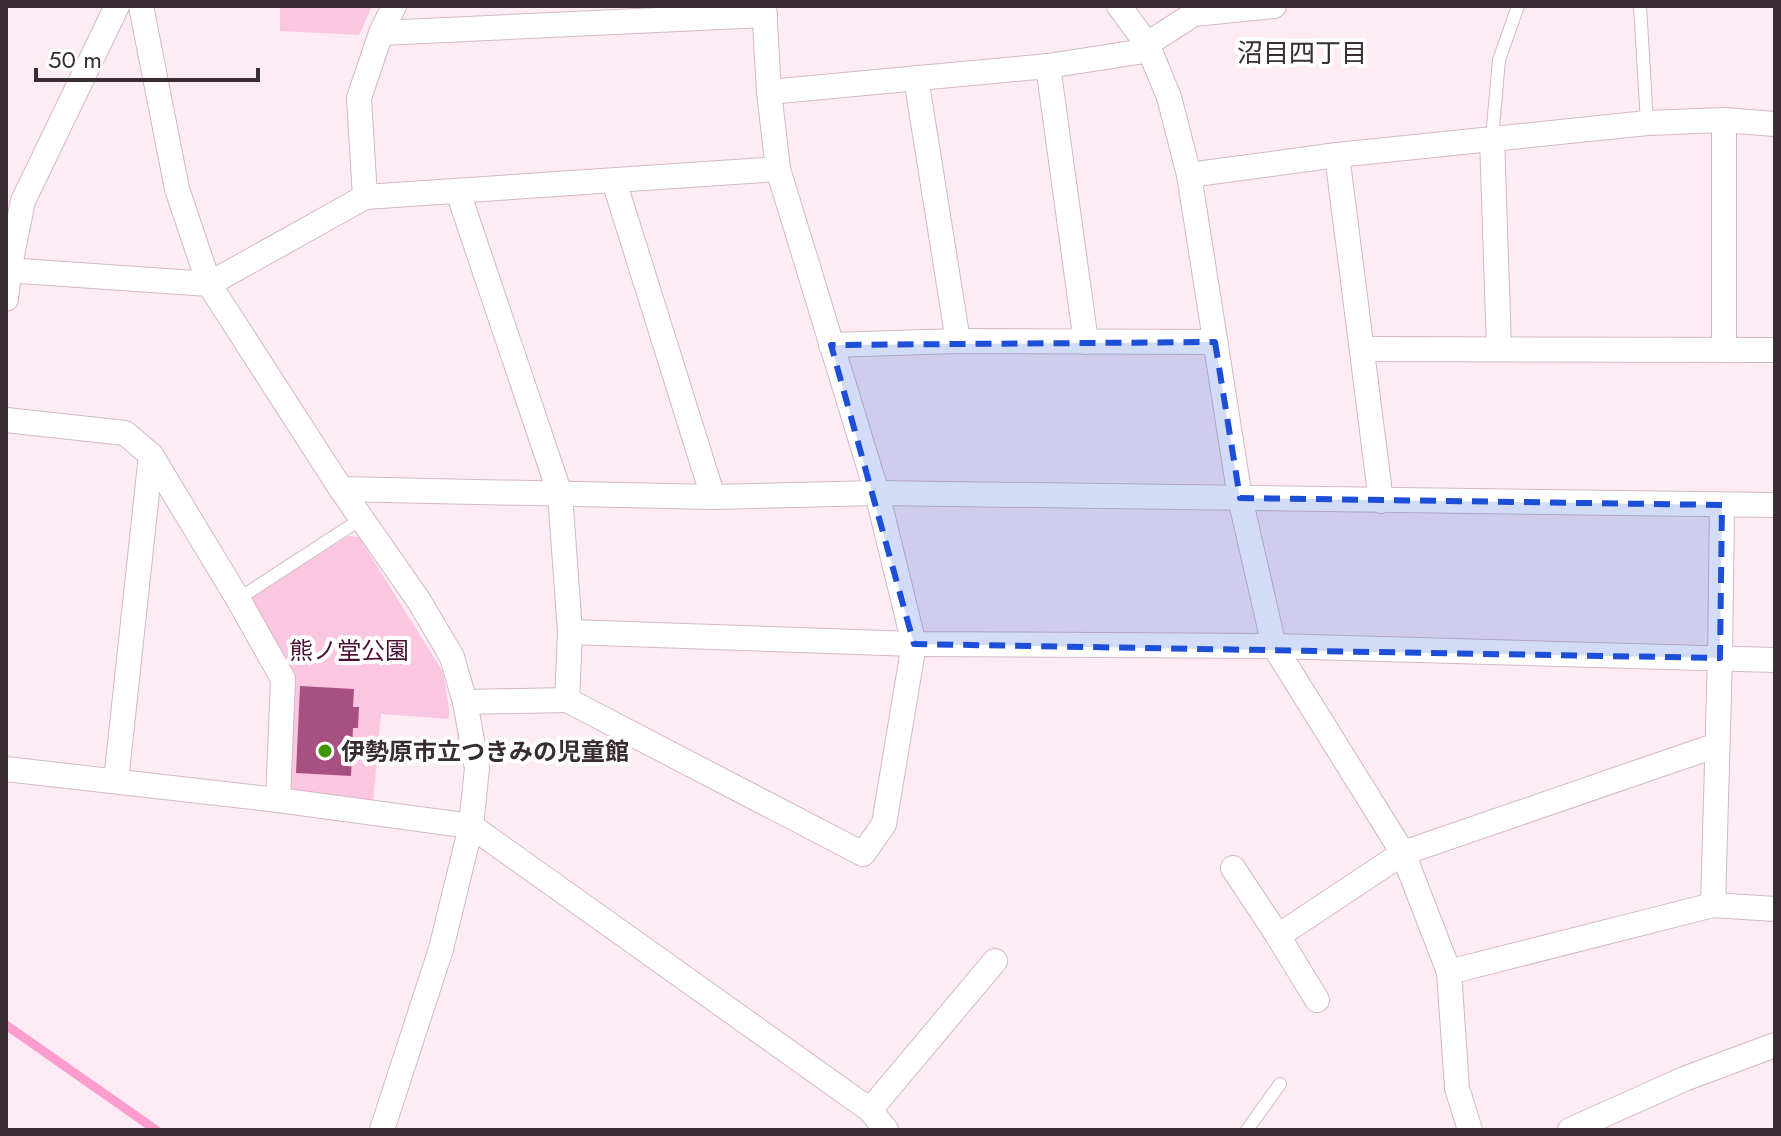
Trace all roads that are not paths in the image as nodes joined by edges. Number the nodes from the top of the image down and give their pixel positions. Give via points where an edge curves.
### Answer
1 (117, 6) edge
2 (141, 6) edge
3 (394, 6) edge
4 (1119, 6) edge
5 (1274, 6) edge
6 (1518, 6) edge
7 (1640, 6) edge
8 (765, 11) edge
9 (381, 33) junction
10 (1147, 44) junction
11 (1048, 66) junction
12 (916, 78) junction
13 (769, 92) junction
14 (1724, 120) junction
15 (1647, 123) junction
16 (1775, 124) edge
17 (1492, 138) junction
18 (1337, 155) junction
19 (778, 169) junction
20 (1189, 175) junction
21 (614, 181) junction
22 (458, 192) junction
23 (365, 197) junction
24 (8, 270) edge
25 (209, 284) junction
26 (6, 299) edge
27 (958, 341) junction
28 (1086, 342) junction
29 (1215, 342) junction
30 (831, 345) junction
31 (1362, 349) junction
32 (1499, 349) junction
33 (1724, 349) junction
34 (1775, 350) edge
35 (6, 420) edge
36 (151, 455) junction
37 (341, 489) junction
38 (877, 493) junction
39 (560, 494) junction
40 (713, 497) junction
41 (1240, 498) junction
42 (1381, 501) junction
43 (1722, 505) junction
44 (1775, 505) edge
45 (361, 519) junction
46 (238, 599) junction
47 (570, 632) junction
48 (914, 644) junction
49 (1274, 646) junction
50 (1720, 658) junction
51 (1775, 660) edge
52 (567, 700) junction
53 (465, 702) junction
54 (1717, 745) junction
55 (6, 769) edge
56 (116, 781) junction
57 (278, 800) junction
58 (471, 826) junction
59 (1403, 853) junction
60 (1233, 868) dead end
61 (1713, 905) junction
62 (1775, 909) edge
63 (1278, 936) junction
64 (995, 961) dead end
65 (1449, 972) junction
66 (1317, 1000) dead end
67 (1775, 1045) edge
68 (1280, 1084) dead end
69 (870, 1110) junction
70 (382, 1130) edge
71 (886, 1130) edge
72 (1247, 1130) edge
73 (1470, 1130) edge
74 (1570, 1130) edge

1 - 24 street via 23,201
2 - 25 street via 177,189
3 - 9 street
4 - 10 street
5 - 10 street via 1194,14
6 - 17 lane via 1499,60
7 - 15 lane
8 - 9 street
8 - 13 street
9 - 23 street via 359,98
10 - 11 street via 1138,52
10 - 20 street via 1169,97
11 - 12 street
11 - 28 street
12 - 13 street
12 - 27 street
13 - 19 street
14 - 15 street
14 - 16 street
14 - 33 street
15 - 17 street
17 - 18 street
17 - 32 street
18 - 20 street
18 - 31 street
19 - 21 street
19 - 30 street
20 - 29 street
21 - 22 street
21 - 40 street
22 - 23 street
22 - 39 street
23 - 25 street
24 - 25 street
24 - 26 street
25 - 37 street
27 - 28 street
27 - 30 street
28 - 29 street
29 - 41 street
30 - 38 street
31 - 32 street
31 - 42 street
32 - 33 street
33 - 34 street
35 - 36 street via 125,433
36 - 46 street
36 - 56 street
37 - 39 street
37 - 45 street
38 - 40 street
38 - 41 street
38 - 48 street
39 - 40 street
39 - 47 street
41 - 42 street
41 - 49 street
42 - 43 street
43 - 44 street
43 - 50 street
45 - 46 lane
45 - 53 street via 452,657
46 - 57 street via 283,679
47 - 48 street
47 - 52 street
48 - 49 street
48 - 52 street via 884,824 863,854
49 - 50 street
49 - 59 street
50 - 51 street
50 - 54 street
52 - 53 street
53 - 58 street via 477,768
54 - 59 street
54 - 61 street
55 - 56 street
56 - 57 street
57 - 58 street
58 - 69 street
58 - 70 street via 441,949
59 - 63 street
59 - 65 street
60 - 63 street
61 - 62 street
61 - 65 street
63 - 66 street
64 - 69 street
65 - 73 street via 1457,1088
67 - 74 street
68 - 72 lane
69 - 71 street

